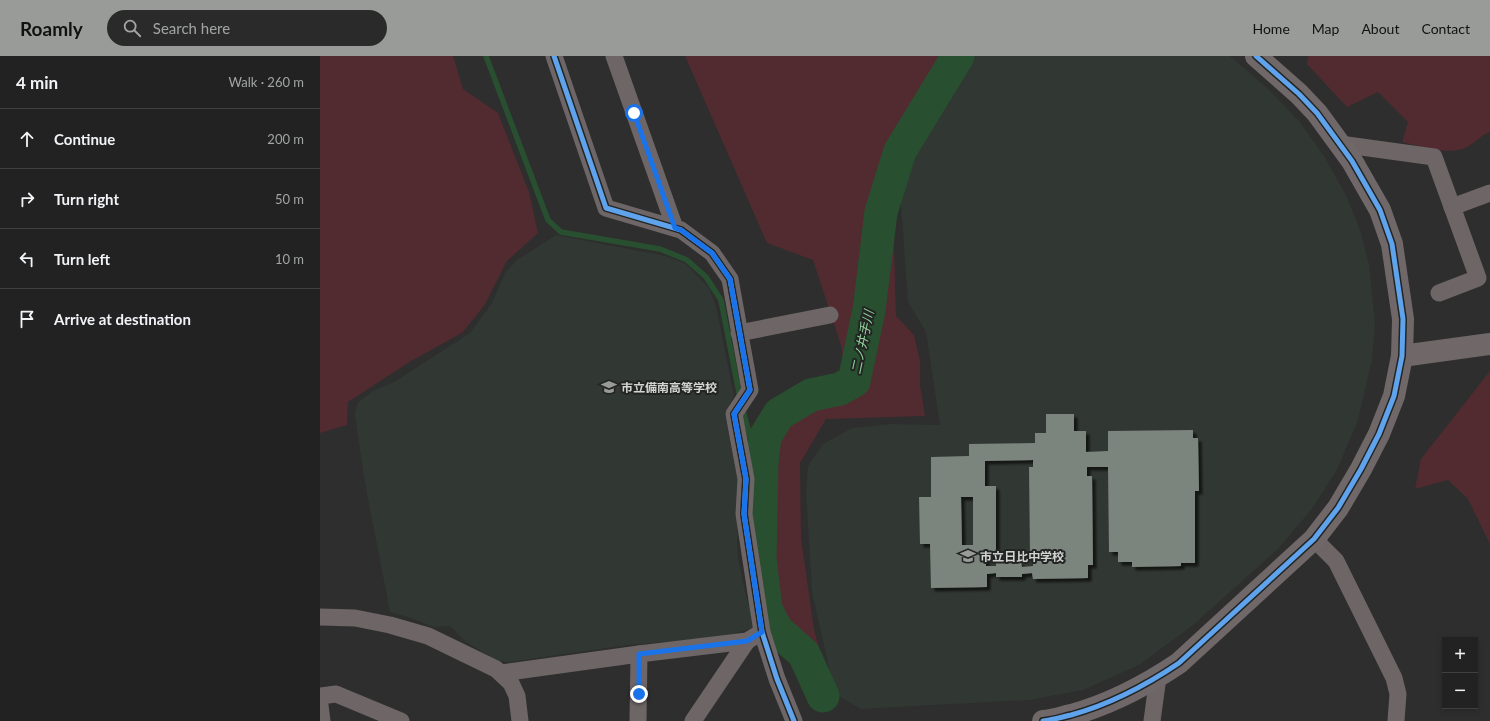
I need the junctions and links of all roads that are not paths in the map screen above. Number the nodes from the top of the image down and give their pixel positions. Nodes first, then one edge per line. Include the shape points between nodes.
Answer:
1 (554, 56) edge
2 (614, 56) edge
3 (1256, 56) edge
4 (1340, 144) junction
5 (1490, 193) edge
6 (1452, 207) junction
7 (675, 228) junction
8 (1484, 276) edge
9 (1440, 293) dead end
10 (830, 315) dead end
11 (739, 333) junction
12 (1490, 344) edge
13 (1402, 356) junction
14 (1314, 539) junction
15 (320, 617) edge
16 (762, 632) junction
17 (747, 641) junction
18 (639, 654) junction
19 (502, 673) junction
20 (1158, 677) junction
21 (320, 696) edge
22 (320, 704) edge
23 (322, 721) edge
24 (401, 721) edge
25 (520, 721) edge
26 (638, 721) edge
27 (693, 721) edge
28 (794, 721) edge
29 (1043, 721) edge
30 (1152, 721) edge
31 (1396, 721) edge

1 - 7 street via 606,208
2 - 7 street
3 - 4 street via 1313,108
4 - 6 street via 1434,157
4 - 13 street via 1380,210 1392,244 1403,319
5 - 6 street
6 - 8 street
7 - 11 street via 712,253 730,279
8 - 9 street
10 - 11 street
11 - 16 street via 750,390 734,414 746,479 744,514
12 - 13 street
13 - 14 street via 1394,396 1379,434 1338,508
14 - 20 street via 1179,663
14 - 31 street via 1336,561 1394,678 1398,694
15 - 19 street via 355,618 428,636
16 - 17 street
16 - 28 street
17 - 18 street
17 - 27 street
18 - 19 street
18 - 26 street
19 - 25 street via 511,683 517,696
20 - 29 street via 1107,704
20 - 30 street
21 - 24 street via 336,694
22 - 23 street

